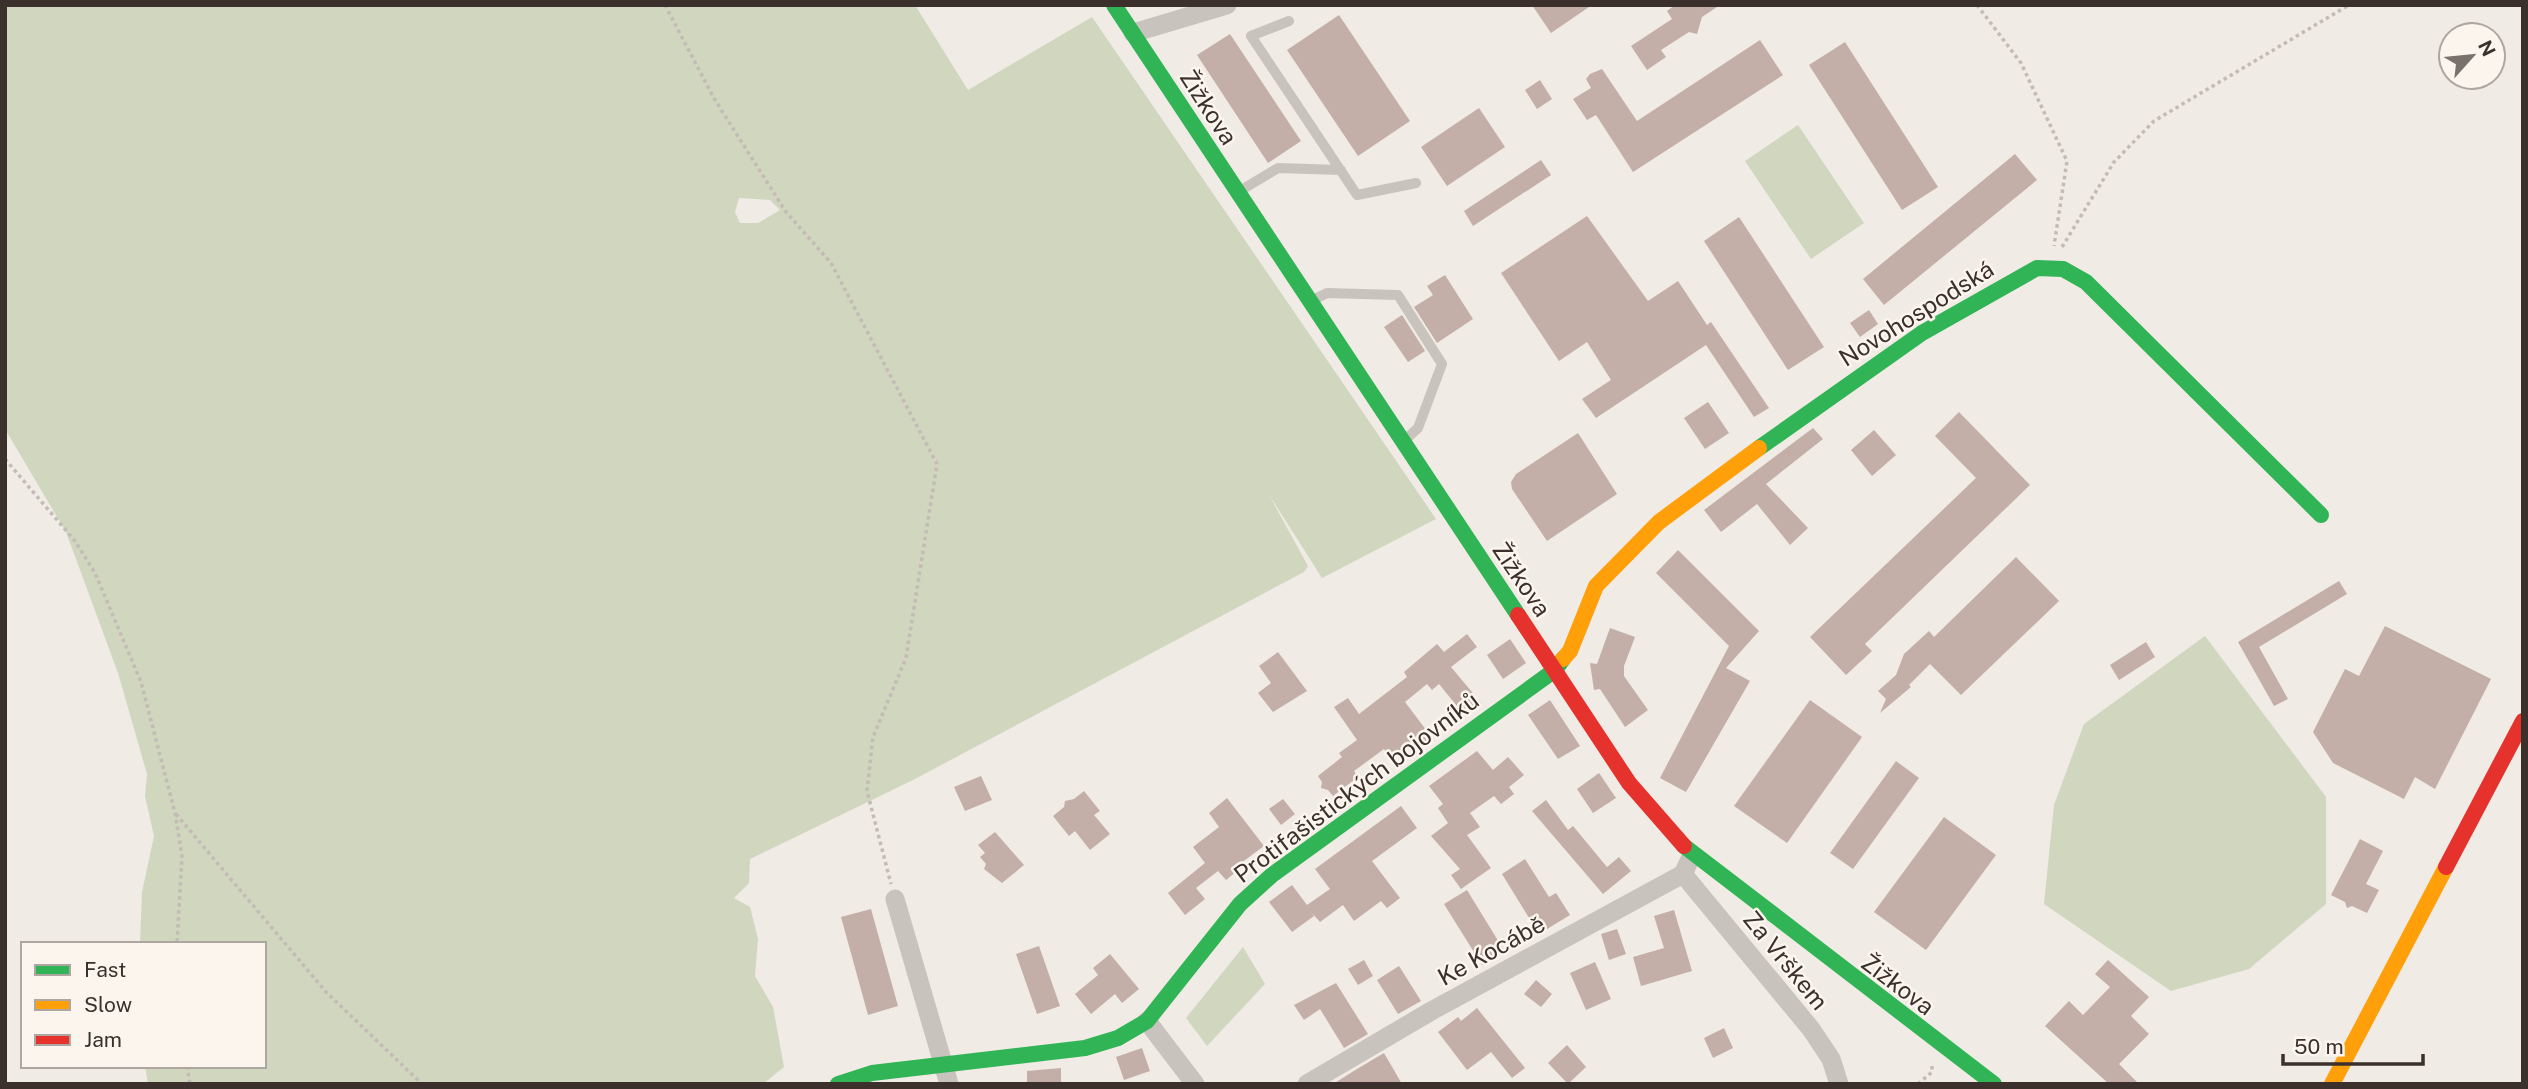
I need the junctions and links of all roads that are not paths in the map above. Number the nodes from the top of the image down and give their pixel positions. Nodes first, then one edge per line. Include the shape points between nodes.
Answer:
1 (1114, 5) edge
2 (1227, 5) edge
3 (1289, 21) dead end
4 (1133, 33) junction
5 (1341, 170) junction
6 (1416, 183) dead end
7 (1237, 192) junction
8 (1309, 302) junction
9 (1403, 442) junction
10 (2321, 515) dead end
11 (1555, 670) junction
12 (2523, 721) edge
13 (1692, 855) junction
14 (1683, 874) junction
15 (895, 899) road end
16 (1147, 1021) junction
17 (943, 1063) junction
18 (838, 1084) edge
19 (949, 1084) edge
20 (1195, 1084) edge
21 (1307, 1084) edge
22 (1839, 1084) edge
23 (1994, 1084) edge
24 (2332, 1084) edge

1 - 4 street, Žižkova
2 - 4 street
3 - 5 lane via 1251,36
4 - 7 street, Žižkova
5 - 6 lane via 1357,195
5 - 7 lane via 1278,168
7 - 8 street, Žižkova
8 - 9 street, Žižkova
8 - 9 lane via 1327,293 1398,295 1442,364 1418,428
9 - 11 street, Žižkova
10 - 11 street, Novohospodská via 2086,282 2052,264 2023,273 1867,369 1659,522 1596,586 1570,651
11 - 13 street, Žižkova via 1629,783
11 - 16 street, Protifašistických bojovníků via 1272,875 1240,904
12 - 24 street
13 - 14 street
13 - 23 street, Žižkova
14 - 21 street, Ke Kocábě
14 - 22 street, Za Vrškem via 1811,1029 1831,1059
15 - 17 street
16 - 17 street, Protifašistických bojovníků via 1118,1038 1085,1048
16 - 20 street
17 - 18 street, Protifašistických bojovníků via 872,1073
17 - 19 street

